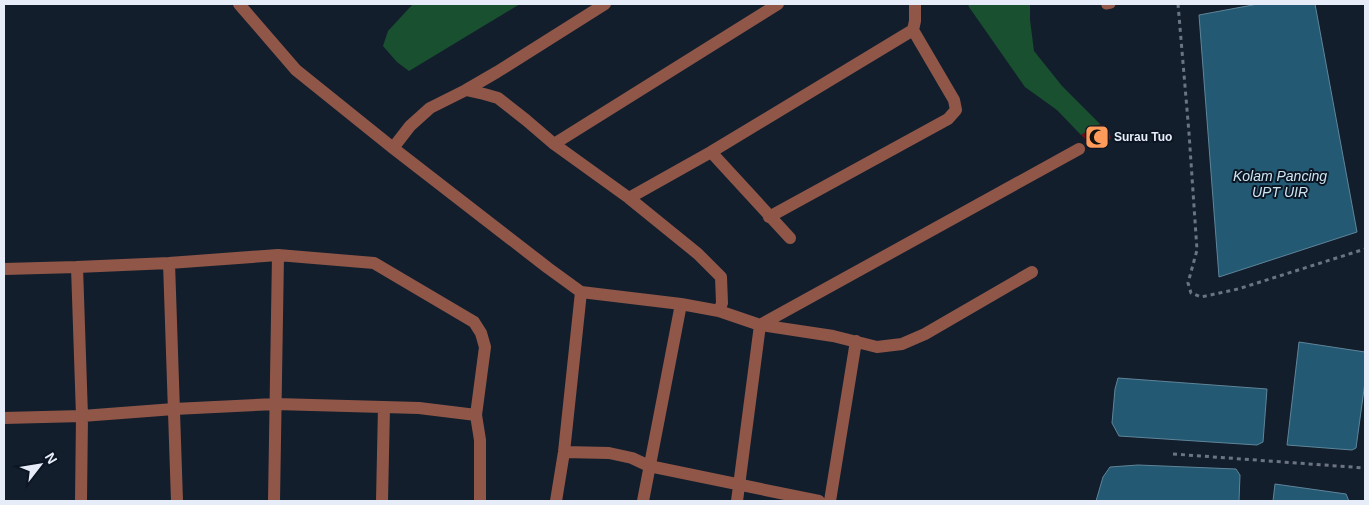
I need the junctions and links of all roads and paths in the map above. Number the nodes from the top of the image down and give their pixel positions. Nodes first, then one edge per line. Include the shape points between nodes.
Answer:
1 (239, 4) edge
2 (605, 4) edge
3 (778, 4) edge
4 (914, 4) edge
5 (1178, 4) edge
6 (912, 30) junction
7 (466, 90) junction
8 (554, 144) junction
9 (393, 148) junction
10 (1079, 149) dead end
11 (711, 152) junction
12 (630, 198) junction
13 (769, 217) junction
14 (790, 238) dead end
15 (1365, 250) edge
16 (278, 255) junction
17 (168, 263) junction
18 (77, 267) junction
19 (4, 269) edge
20 (1032, 272) dead end
21 (581, 292) junction
22 (681, 304) junction
23 (719, 311) junction
24 (760, 325) junction
25 (856, 341) junction
26 (276, 404) junction
27 (384, 407) junction
28 (174, 409) junction
29 (476, 415) junction
30 (82, 416) junction
31 (4, 418) edge
32 (564, 452) junction
33 (1174, 454) dead end
34 (649, 466) junction
35 (1365, 468) edge
36 (740, 484) junction
37 (81, 501) edge
38 (177, 501) edge
39 (274, 501) edge
40 (382, 501) edge
41 (480, 501) edge
42 (556, 501) edge
43 (643, 501) edge
44 (737, 501) edge
45 (819, 501) edge
46 (830, 501) edge

1 - 9 street via 296,70
2 - 7 street
3 - 8 street
4 - 6 street
5 - 15 path via 1197,250 1188,283 1191,292 1201,296 1238,289
6 - 11 street
6 - 13 street via 954,100 956,110 948,119
7 - 8 street via 498,98
7 - 9 street via 430,108
8 - 12 street
9 - 21 street
10 - 24 street
11 - 12 street
11 - 13 street
12 - 23 street via 721,277 722,303
13 - 14 street
16 - 17 street
16 - 26 street
16 - 29 street via 374,263 474,322 486,347
17 - 18 street
17 - 28 street
18 - 19 street
18 - 30 street
20 - 25 street via 902,344 877,347
21 - 22 street
21 - 32 street
22 - 23 street
22 - 34 street
23 - 24 street
24 - 25 street
24 - 36 street
25 - 46 street
26 - 27 street
26 - 28 street
26 - 39 street
27 - 29 street
27 - 40 street
28 - 30 street
28 - 38 street
29 - 41 street via 480,440
30 - 31 street
30 - 37 street
32 - 34 street via 609,453
32 - 42 street
33 - 35 path
34 - 36 street
34 - 43 street
36 - 44 street
36 - 45 street

